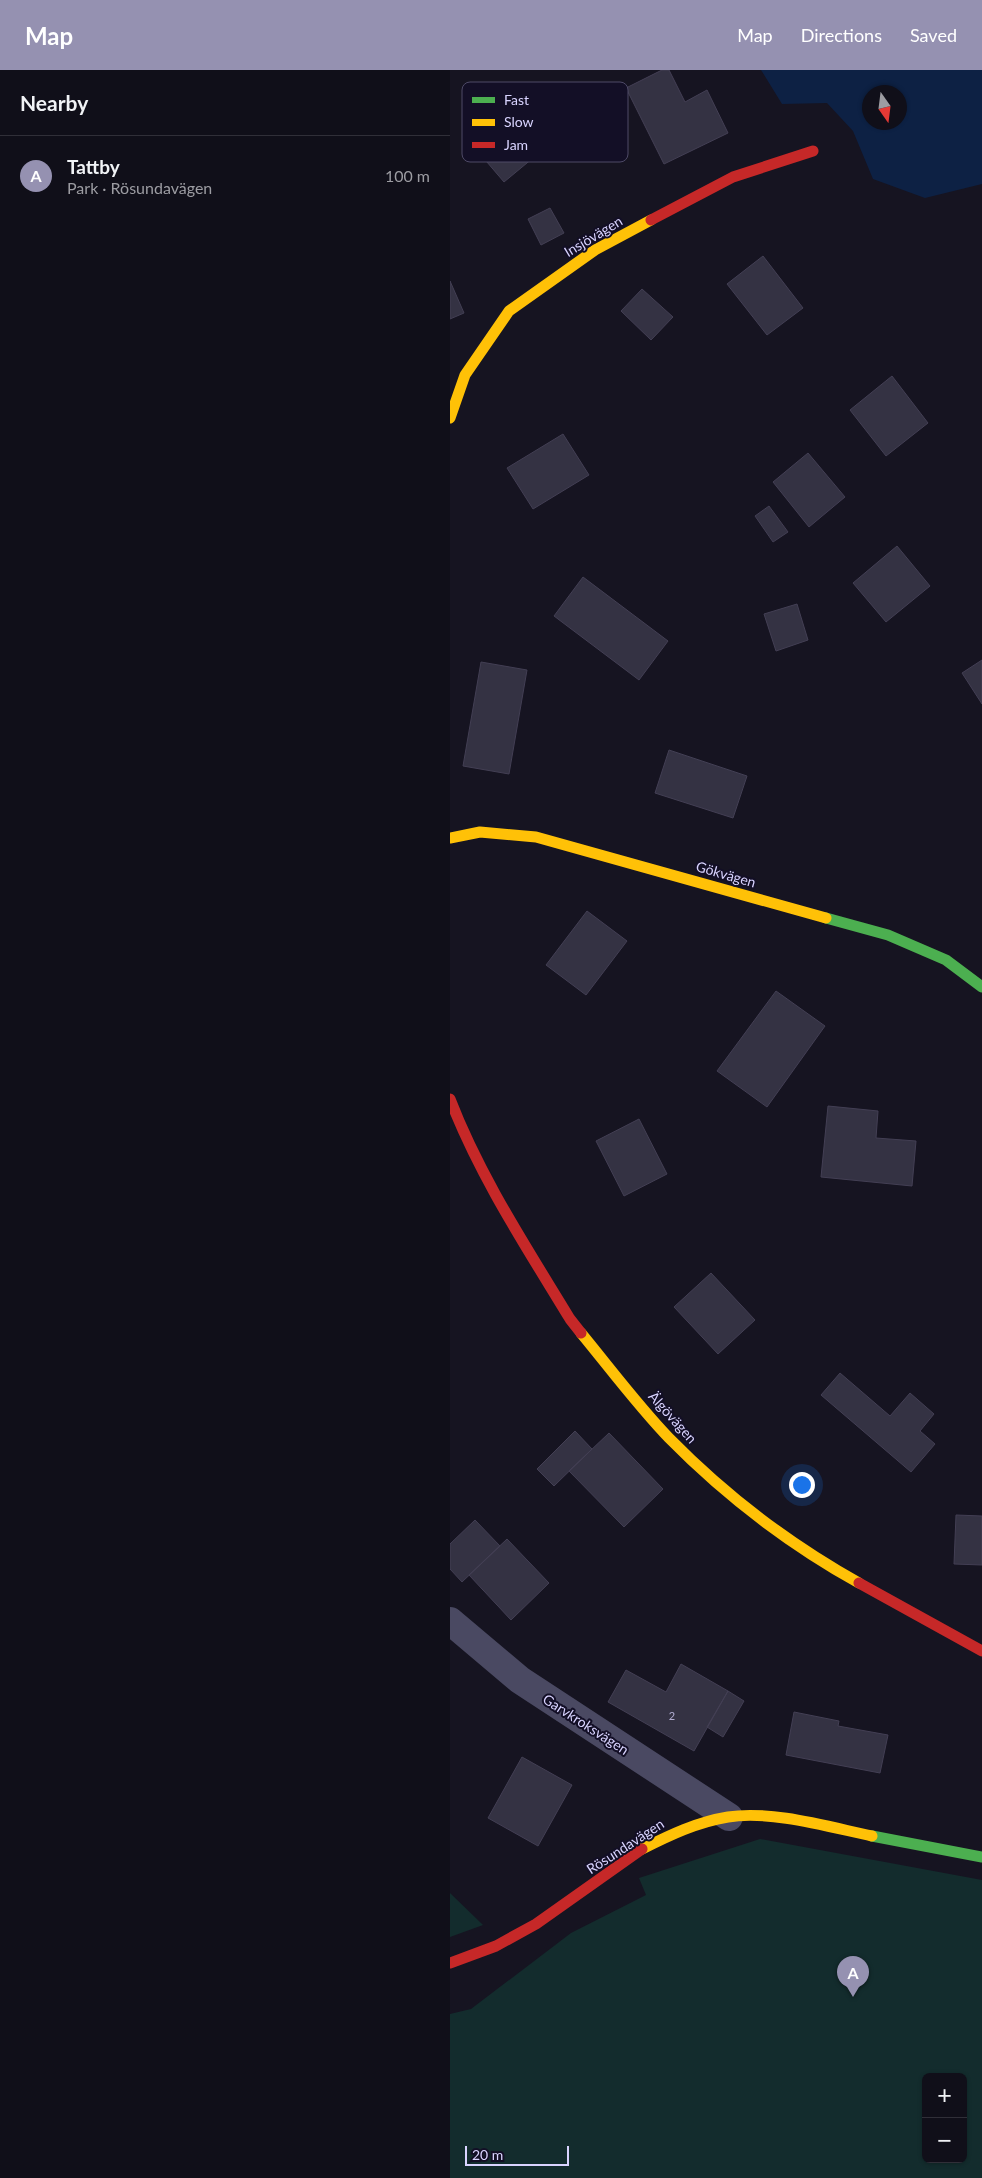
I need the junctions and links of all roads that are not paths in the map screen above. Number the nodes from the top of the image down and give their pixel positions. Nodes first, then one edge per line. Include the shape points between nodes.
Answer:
1 (813, 152) dead end
2 (450, 418) edge
3 (450, 838) edge
4 (982, 987) edge
5 (450, 1099) edge
6 (450, 1621) edge
7 (982, 1651) edge
8 (729, 1817) junction
9 (982, 1857) edge
10 (450, 1963) edge

1 - 2 street, Insjövägen via 725,181 595,250 509,311 465,375
3 - 4 street, Gökvägen via 480,832 536,836 878,932 946,960
5 - 7 street, Älgövägen via 494,1195 570,1319 668,1436 720,1486 822,1562
6 - 8 street, Garvkroksvägen via 520,1680
8 - 9 street, Rösundavägen via 775,1817
8 - 10 street, Rösundavägen via 677,1831 641,1850 536,1924 496,1946

